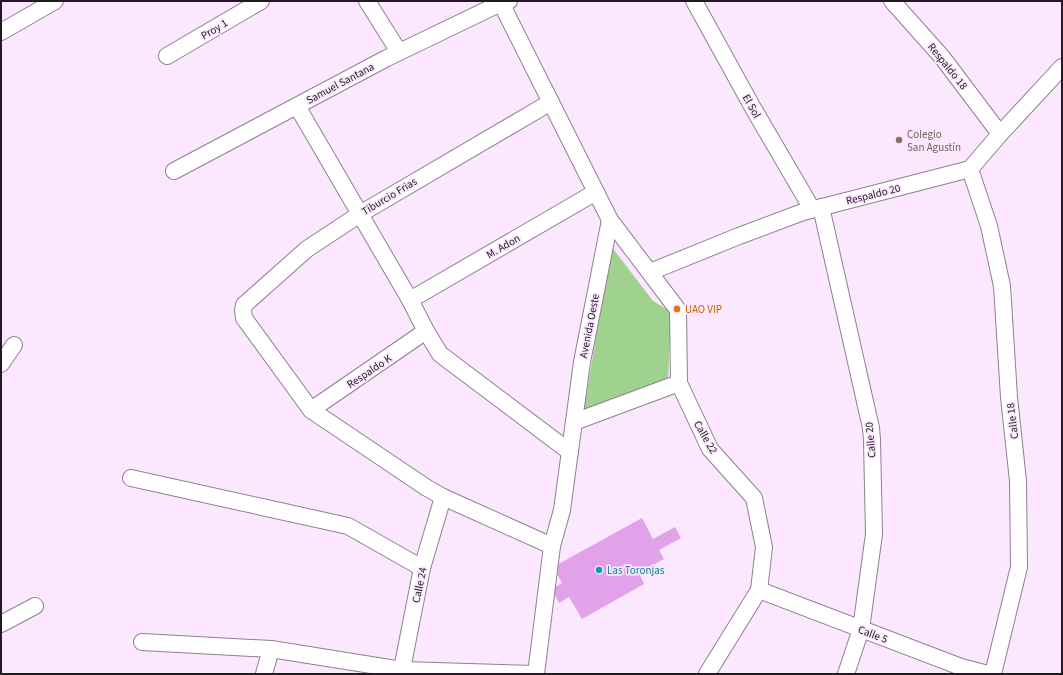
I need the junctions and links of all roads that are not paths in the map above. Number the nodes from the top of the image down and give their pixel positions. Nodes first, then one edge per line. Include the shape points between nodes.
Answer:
1 (55, 1) edge
2 (261, 1) edge
3 (366, 1) edge
4 (694, 1) edge
5 (892, 1) edge
6 (503, 2) edge
7 (1, 32) edge
8 (399, 52) junction
9 (167, 56) dead end
10 (1062, 67) edge
11 (551, 102) junction
12 (296, 106) junction
13 (1000, 134) junction
14 (970, 169) junction
15 (174, 171) dead end
16 (596, 192) junction
17 (816, 208) junction
18 (360, 214) junction
19 (610, 220) junction
20 (650, 272) junction
21 (410, 300) junction
22 (426, 331) junction
23 (14, 345) dead end
24 (1, 364) edge
25 (679, 383) junction
26 (311, 410) junction
27 (574, 422) junction
28 (570, 452) junction
29 (131, 478) dead end
30 (443, 497) junction
31 (552, 546) junction
32 (422, 568) junction
33 (759, 590) junction
34 (35, 606) dead end
35 (1, 624) edge
36 (861, 629) junction
37 (142, 642) dead end
38 (271, 649) junction
39 (401, 672) edge
40 (264, 674) edge
41 (536, 674) edge
42 (707, 674) edge
43 (846, 674) edge
44 (988, 674) edge
45 (993, 674) edge

1 - 7 street
2 - 9 street, Proy 1
3 - 8 street
4 - 17 street, El Sol via 753,108
5 - 13 street, Respaldo 18 via 942,57
6 - 8 street, Samuel Santana
6 - 11 street
8 - 12 street, Samuel Santana
10 - 13 street
11 - 16 street
11 - 18 street, Tiburcio Frias
12 - 15 street, Samuel Santana
12 - 18 street
13 - 14 street
14 - 17 street, Respaldo 20
14 - 45 street, Calle 18 via 989,226 1002,286 1009,397 1018,481 1019,567
16 - 19 street
16 - 21 street, M. Adon
17 - 20 street, Respaldo 20
17 - 36 street, Calle 20 via 871,428 874,534
18 - 21 street
18 - 26 street, Tiburcio Frias via 307,249 244,305 244,318
19 - 20 street, Calle 22
19 - 27 street, Avenida Oeste via 582,362
20 - 25 street, Calle 22 via 678,310
21 - 22 street
22 - 26 street, Respaldo K
22 - 28 street via 440,354
23 - 24 street
25 - 27 street
25 - 33 street, Calle 22 via 710,449 754,498 764,547
26 - 30 street
27 - 28 street, Avenida Oeste
28 - 31 street, Avenida Oeste via 562,510
29 - 32 street via 348,526
30 - 31 street
30 - 32 street, Calle 24
31 - 41 street, Avenida Oeste
32 - 39 street, Calle 24
33 - 36 street, Calle 5
33 - 42 street, Calle 22
34 - 35 street
36 - 43 street, Calle 20
36 - 44 street, Calle 5 via 961,667
37 - 38 street
38 - 39 street
38 - 40 street
39 - 41 street

